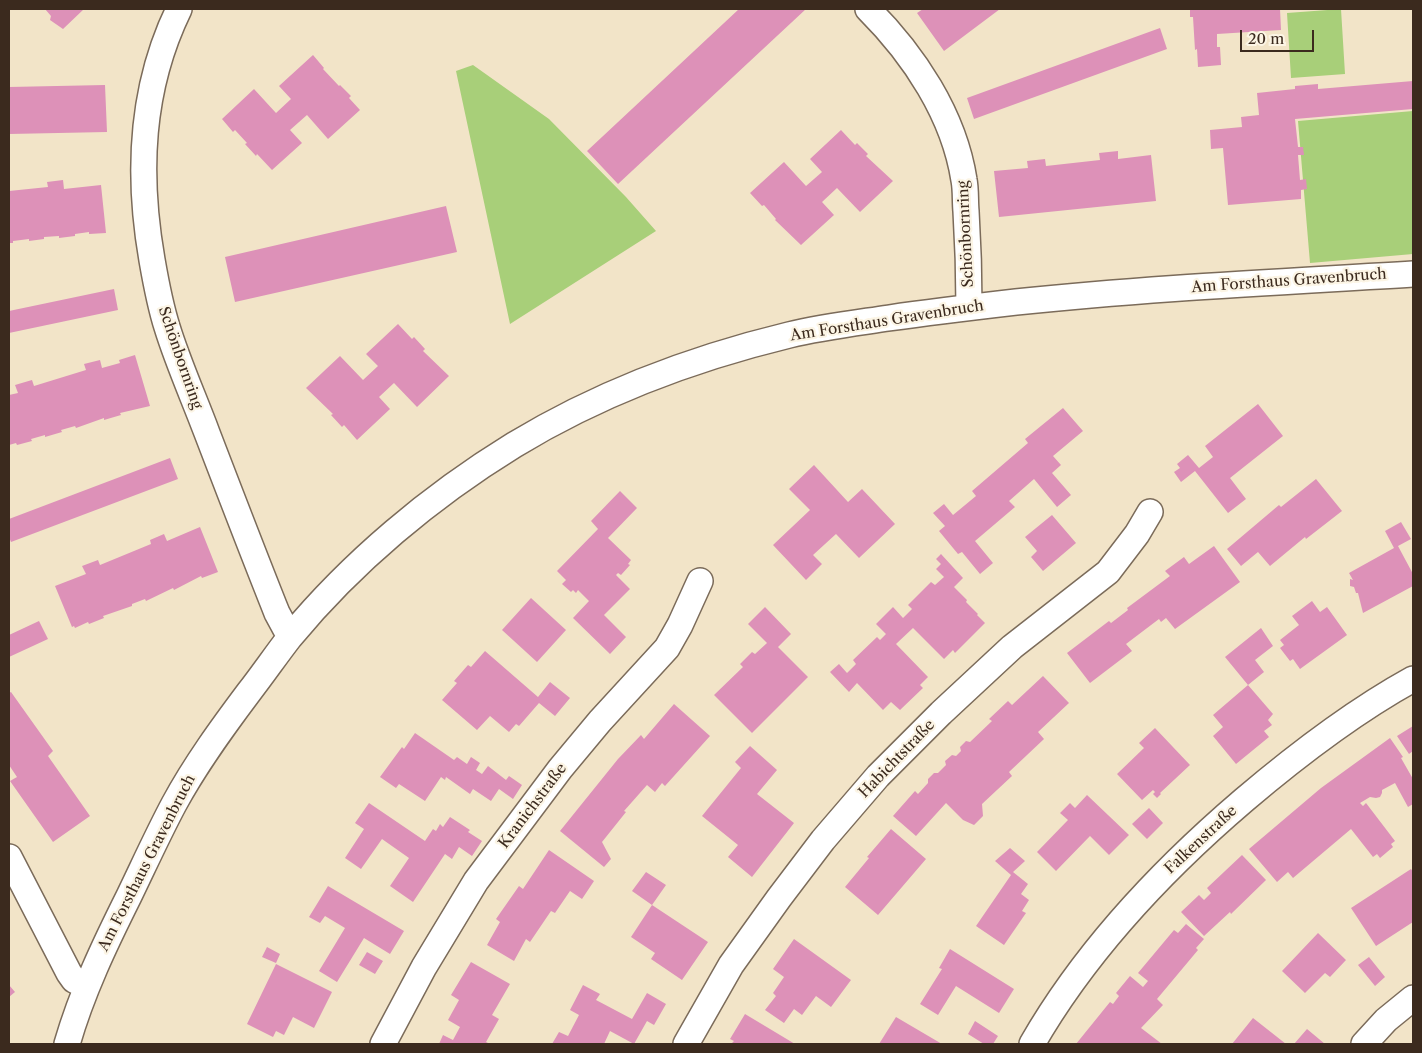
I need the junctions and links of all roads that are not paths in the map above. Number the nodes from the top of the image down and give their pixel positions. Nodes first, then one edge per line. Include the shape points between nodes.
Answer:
1 (179, 9) edge
2 (868, 9) edge
3 (1413, 274) edge
4 (970, 307) junction
5 (1150, 512) dead end
6 (700, 581) dead end
7 (290, 637) junction
8 (1413, 679) edge
9 (9, 857) edge
10 (86, 986) junction
11 (1413, 998) edge
12 (67, 1044) edge
13 (383, 1044) edge
14 (686, 1044) edge
15 (1032, 1044) edge
16 (1364, 1044) edge

1 - 7 street, Schönbornring via 153,80 147,110 142,184 145,223 163,314 171,338 277,613
2 - 4 street, Schönbornring via 892,33 920,72 954,140 964,181
3 - 4 street, Am Forsthaus Gravenbruch via 1124,292
4 - 7 street, Am Forsthaus Gravenbruch via 791,334 701,360 627,388 572,414 515,444 458,482 398,529 333,590
5 - 14 street, Habichtstraße via 1108,572 1012,647 878,776 779,898 732,965
6 - 13 street, Kranichstraße via 667,648 560,769 476,881 424,967
7 - 10 street, Am Forsthaus Gravenbruch via 201,759 174,804
8 - 15 street, Falkenstraße via 1310,746 1182,856 1093,955
9 - 10 street via 69,973 74,980
10 - 12 street, Am Forsthaus Gravenbruch
11 - 16 street

